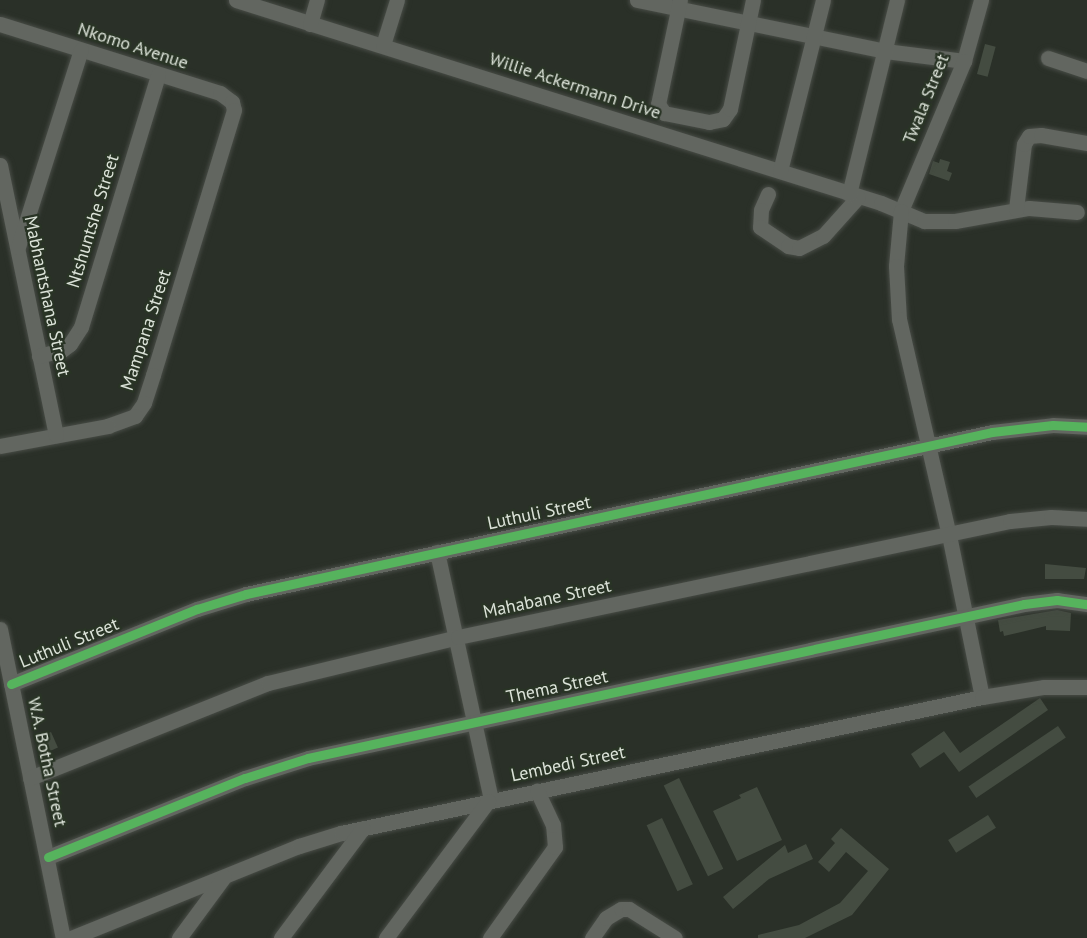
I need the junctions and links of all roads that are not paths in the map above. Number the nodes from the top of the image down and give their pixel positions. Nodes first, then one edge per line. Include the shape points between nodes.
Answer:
1 (236, 0) edge
2 (317, 0) edge
3 (397, 0) edge
4 (637, 0) edge
5 (753, 0) edge
6 (823, 0) edge
7 (897, 0) edge
8 (981, 0) edge
9 (679, 5) edge
10 (310, 24) junction
11 (748, 24) junction
12 (2, 29) edge
13 (815, 35) junction
14 (383, 45) junction
15 (81, 50) junction
16 (885, 51) junction
17 (1048, 58) dead end
18 (964, 61) junction
19 (1087, 71) edge
20 (158, 75) junction
21 (231, 122) joint
22 (1087, 143) edge
23 (0, 165) edge
24 (780, 171) junction
25 (768, 194) dead end
26 (853, 195) junction
27 (1016, 209) junction
28 (901, 211) junction
29 (1077, 212) dead end
30 (17, 250) junction
31 (39, 356) junction
32 (1087, 427) edge
33 (56, 435) junction
34 (928, 445) junction
35 (0, 446) edge
36 (1087, 519) edge
37 (949, 535) junction
38 (437, 552) junction
39 (1087, 604) edge
40 (966, 616) junction
41 (0, 629) edge
42 (458, 637) junction
43 (11, 684) junction
44 (1087, 687) edge
45 (982, 697) junction
46 (474, 722) junction
47 (30, 778) junction
48 (537, 790) junction
49 (490, 801) junction
50 (363, 828) junction
51 (48, 857) junction
52 (224, 877) junction
53 (63, 938) edge
54 (71, 938) edge
55 (179, 938) edge
56 (282, 938) edge
57 (386, 938) edge
58 (489, 938) edge
59 (592, 938) edge
60 (675, 938) edge

1 - 10 street, Willie Ackermann Drive
2 - 10 street
3 - 14 street
4 - 9 street
5 - 11 street
6 - 13 street
7 - 16 street
8 - 18 street, Twala Street
9 - 11 street
9 - 11 street via 659,91 659,109 687,118 714,122 726,116
10 - 14 street, Willie Ackermann Drive
11 - 13 street
12 - 15 street, Nkomo Avenue
13 - 16 street
13 - 24 street
14 - 24 street, Willie Ackermann Drive
15 - 20 street, Nkomo Avenue
15 - 30 street
16 - 18 street
16 - 26 street
17 - 19 street
18 - 28 street, Twala Street
20 - 21 street, Nkomo Avenue via 227,97 234,110
20 - 31 street, Ntshuntshe Street via 81,327 62,350
21 - 33 street, Mampana Street via 144,403 135,416 123,422
22 - 27 street via 1034,134 1026,138
23 - 30 street, Mabhantshana Street
24 - 26 street, Willie Ackermann Drive
25 - 26 street via 761,210 760,227 788,246 799,248 824,236
26 - 28 street, Willie Ackermann Drive
27 - 28 street, Willie Ackermann Drive via 938,222 924,221
27 - 29 street, Willie Ackermann Drive
28 - 34 street via 896,249 899,319
30 - 31 street, Mabhantshana Street
31 - 33 street, Mabhantshana Street
32 - 34 street, Luthuli Street via 1023,426
33 - 35 street, Mampana Street
34 - 37 street
34 - 38 street, Luthuli Street
36 - 37 street, Mahabane Street via 1029,518
37 - 40 street
37 - 42 street, Mahabane Street
38 - 42 street
38 - 43 street, Luthuli Street via 223,599
39 - 40 street, Thema Street via 1042,601
40 - 45 street
40 - 46 street, Thema Street
41 - 43 street, W.A. Botha Street
42 - 46 street
42 - 47 street, Mahabane Street via 258,686
43 - 47 street, W.A. Botha Street
44 - 45 street, Lembedi Street via 1044,687
45 - 48 street, Lembedi Street
46 - 49 street
46 - 51 street, Thema Street via 271,768
47 - 51 street, W.A. Botha Street
48 - 49 street, Lembedi Street
48 - 58 street via 553,825 555,847
49 - 50 street, Lembedi Street
49 - 57 street
50 - 52 street, Lembedi Street via 299,846
50 - 56 street
51 - 53 street, W.A. Botha Street
52 - 54 street, Lembedi Street
52 - 55 street
59 - 60 street via 606,918 621,909 629,909

